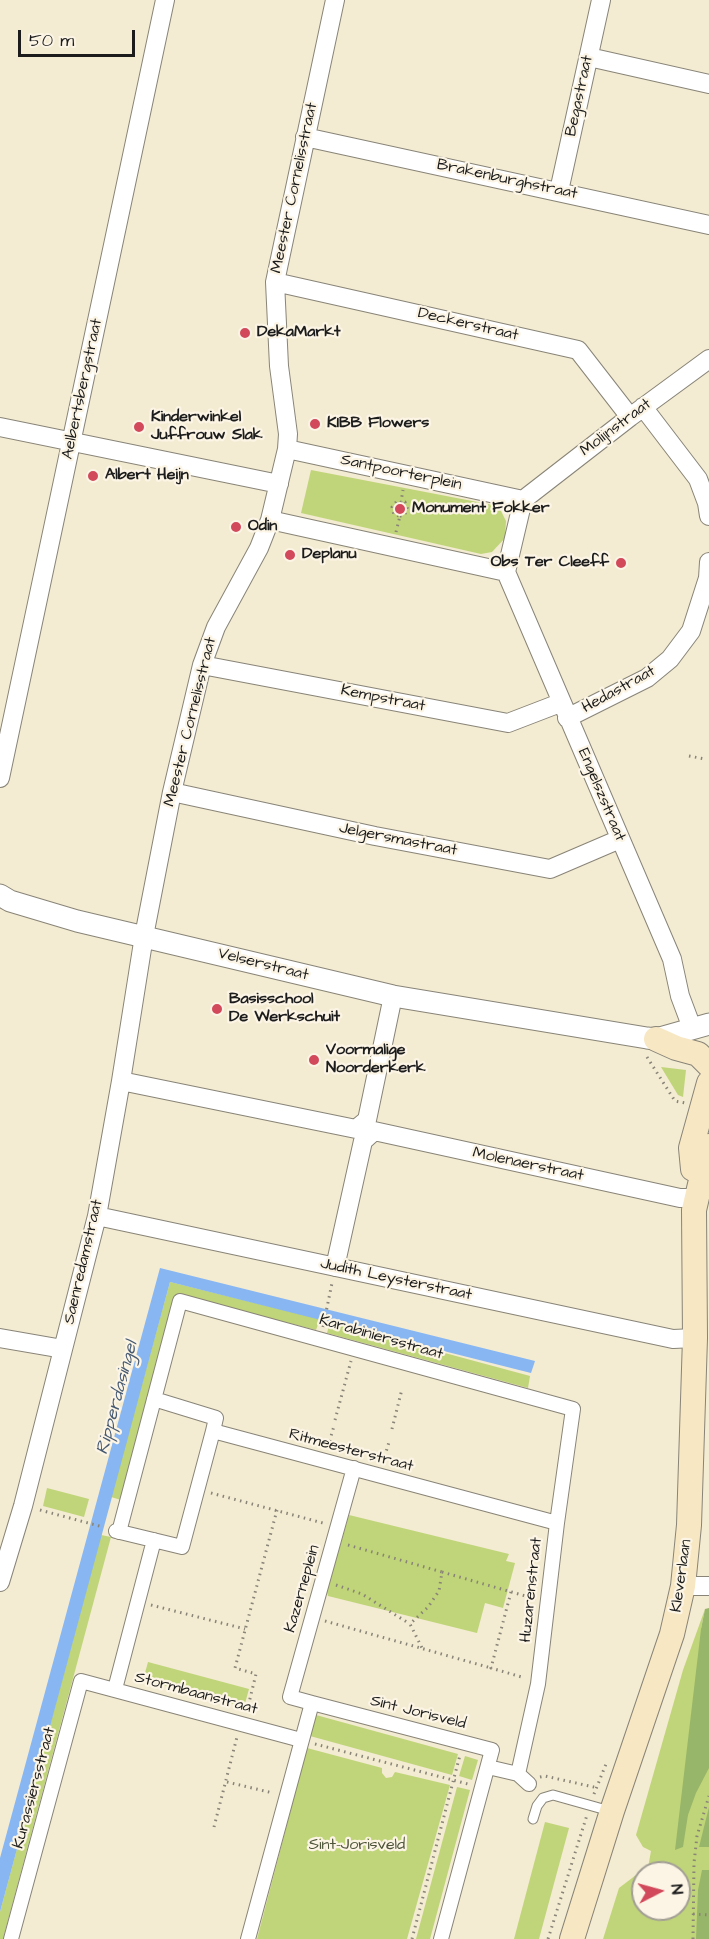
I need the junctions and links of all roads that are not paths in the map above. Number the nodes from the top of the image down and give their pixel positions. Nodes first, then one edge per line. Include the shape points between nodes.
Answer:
1 (165, 0) edge
2 (335, 0) edge
3 (601, 0) edge
4 (589, 57) junction
5 (709, 84) edge
6 (305, 137) junction
7 (559, 191) junction
8 (709, 225) edge
9 (275, 282) junction
10 (709, 358) edge
11 (636, 412) junction
12 (0, 427) edge
13 (72, 442) junction
14 (287, 450) junction
15 (279, 484) junction
16 (523, 500) junction
17 (709, 516) edge
18 (270, 520) junction
19 (709, 562) edge
20 (506, 572) junction
21 (709, 578) edge
22 (202, 665) junction
23 (564, 710) junction
24 (0, 778) edge
25 (172, 792) junction
26 (620, 838) junction
27 (0, 895) edge
28 (144, 936) junction
29 (393, 996) junction
30 (709, 1013) edge
31 (699, 1022) edge
32 (646, 1038) junction
33 (709, 1065) edge
34 (121, 1081) junction
35 (709, 1083) edge
36 (365, 1131) junction
37 (709, 1146) edge
38 (696, 1198) junction
39 (97, 1216) junction
40 (335, 1267) junction
41 (0, 1338) edge
42 (699, 1338) junction
43 (63, 1349) junction
44 (154, 1399) junction
45 (573, 1409) joint
46 (213, 1431) junction
47 (354, 1468) junction
48 (557, 1523) junction
49 (154, 1540) junction
50 (0, 1582) edge
51 (683, 1586) junction
52 (709, 1586) edge
53 (81, 1681) joint
54 (115, 1689) junction
55 (312, 1703) junction
56 (301, 1740) junction
57 (488, 1767) junction
58 (518, 1774) junction
59 (529, 1784) joint
60 (543, 1798) junction
61 (607, 1803) junction
62 (533, 1819) dead end
63 (11, 1939) edge
64 (248, 1939) edge
65 (441, 1939) edge
66 (572, 1939) edge

1 - 13 street, Aelbertsbergstraat
2 - 6 street, Meester Cornelisstraat
3 - 4 street, Begastraat
4 - 5 street
4 - 7 street, Begastraat
6 - 7 street, Brakenburghstraat
6 - 9 street, Meester Cornelisstraat
7 - 8 street, Brakenburghstraat
9 - 11 street, Deckerstraat via 578,350
9 - 14 street, Meester Cornelisstraat
10 - 11 street, Molijnstraat
11 - 16 street, Molijnstraat
11 - 17 street via 698,478
12 - 13 street
13 - 15 street
13 - 24 street, Aelbertsbergstraat
14 - 15 street
14 - 16 street, Santpoorterplein
15 - 18 street
16 - 20 street
18 - 20 street
18 - 22 street, Meester Cornelisstraat via 216,627
19 - 21 street, Hedastraat
20 - 23 street, Engelszstraat
21 - 23 street, Hedastraat via 691,631 670,659 646,678
22 - 23 street, Kempstraat via 508,723
22 - 25 street, Meester Cornelisstraat
23 - 26 street, Engelszstraat
25 - 26 street, Jelgersmastraat via 550,869
25 - 28 street, Meester Cornelisstraat
26 - 31 street, Engelszstraat via 672,959 680,996
27 - 28 street, Velserstraat via 77,921
28 - 29 street, Velserstraat
28 - 34 street, Saenredamstraat
29 - 32 street, Velserstraat
29 - 36 street
30 - 31 street, Velserstraat
31 - 32 street, Velserstraat
32 - 33 main road via 698,1054
34 - 36 street, Molenaerstraat
34 - 39 street, Saenredamstraat
35 - 38 main road, Kleverlaan via 692,1148
36 - 38 street, Molenaerstraat via 680,1198
36 - 40 street
37 - 38 main road, Kleverlaan
38 - 42 main road, Kleverlaan
39 - 40 street, Judith Leysterstraat
39 - 43 street, Saenredamstraat
40 - 42 street, Judith Leysterstraat via 673,1339
41 - 43 street
42 - 51 main road, Kleverlaan
43 - 50 street, Saenredamstraat
44 - 45 street, Karabiniersstraat via 180,1301
44 - 46 street via 216,1418
44 - 49 street via 117,1531
45 - 48 street, Huzarenstraat
46 - 47 street, Ritmeesterstraat
46 - 49 street via 182,1547
47 - 48 street, Ritmeesterstraat
47 - 55 street, Kazerneplein via 290,1697
48 - 58 street, Huzarenstraat via 539,1681
49 - 54 street
51 - 52 street
51 - 61 main road, Kleverlaan via 672,1634
53 - 54 street, Stormbaanstraat
53 - 63 street, Kurassiersstraat
54 - 56 street, Stormbaanstraat
55 - 56 street
55 - 57 street, Sint Jorisveld via 492,1750
56 - 64 street
57 - 58 street
57 - 65 street
58 - 59 street
59 - 60 lane
60 - 61 lane via 553,1795
60 - 62 lane
61 - 66 main road, Kleverlaan

